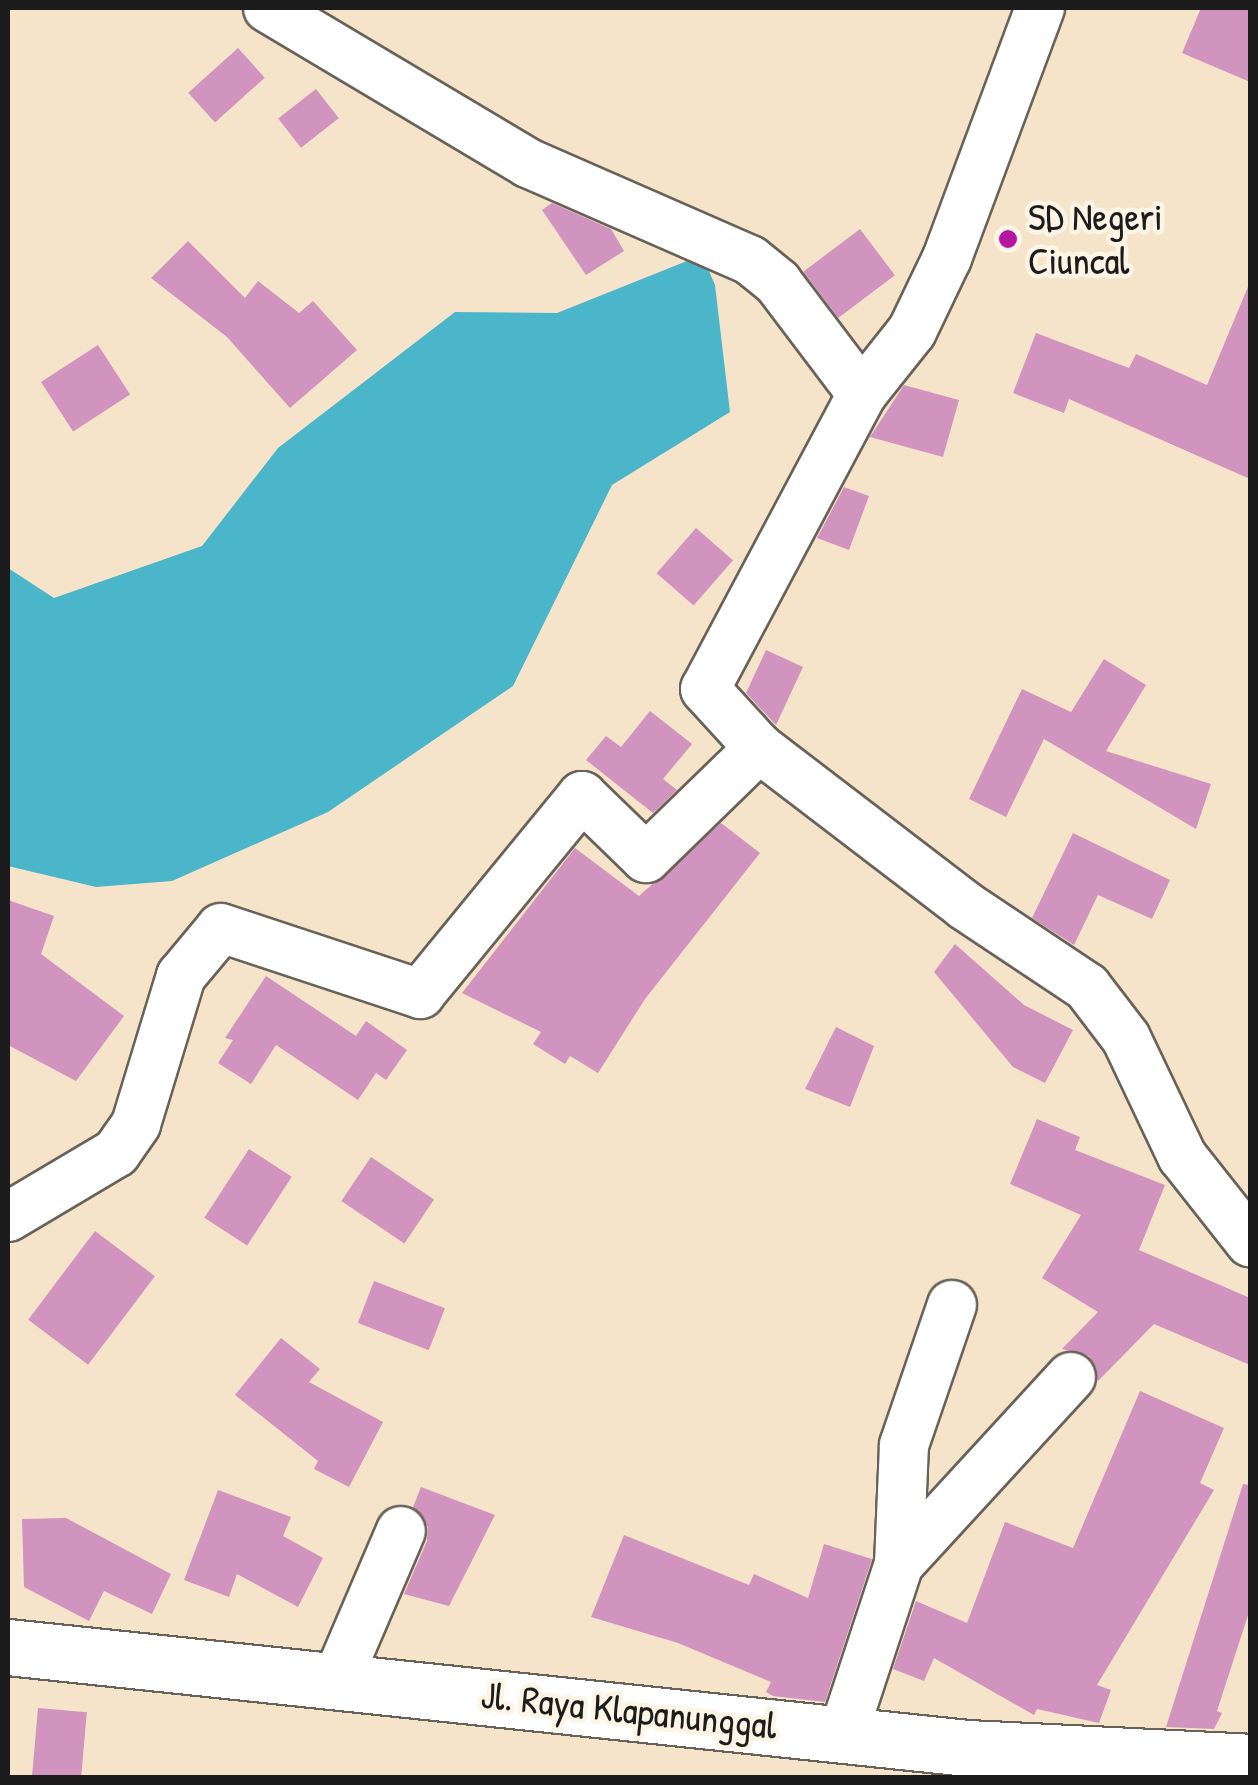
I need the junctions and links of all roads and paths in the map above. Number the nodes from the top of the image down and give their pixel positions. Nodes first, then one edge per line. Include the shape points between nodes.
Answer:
1 (268, 8) edge
2 (1040, 8) edge
3 (862, 394) junction
4 (760, 748) junction
5 (8, 1217) edge
6 (1250, 1242) edge
7 (952, 1305) dead end
8 (1071, 1377) dead end
9 (401, 1531) dead end
10 (898, 1564) junction
11 (8, 1647) edge
12 (338, 1680) junction
13 (842, 1734) junction
14 (1250, 1762) edge

1 - 3 street via 528,163 750,260 778,282
2 - 3 street via 947,258 912,331
3 - 4 street via 750,610 707,677 712,701
4 - 5 street via 646,858 582,796 420,994 221,928 181,976 136,1124 116,1153
4 - 6 street via 964,906 1087,987 1126,1038 1182,1156
7 - 10 street via 904,1445
8 - 10 street
9 - 12 street
10 - 13 street
11 - 12 street, Jl. Raya Klapanunggal
12 - 13 street, Jl. Raya Klapanunggal
13 - 14 street, Jl. Raya Klapanunggal via 968,1748

